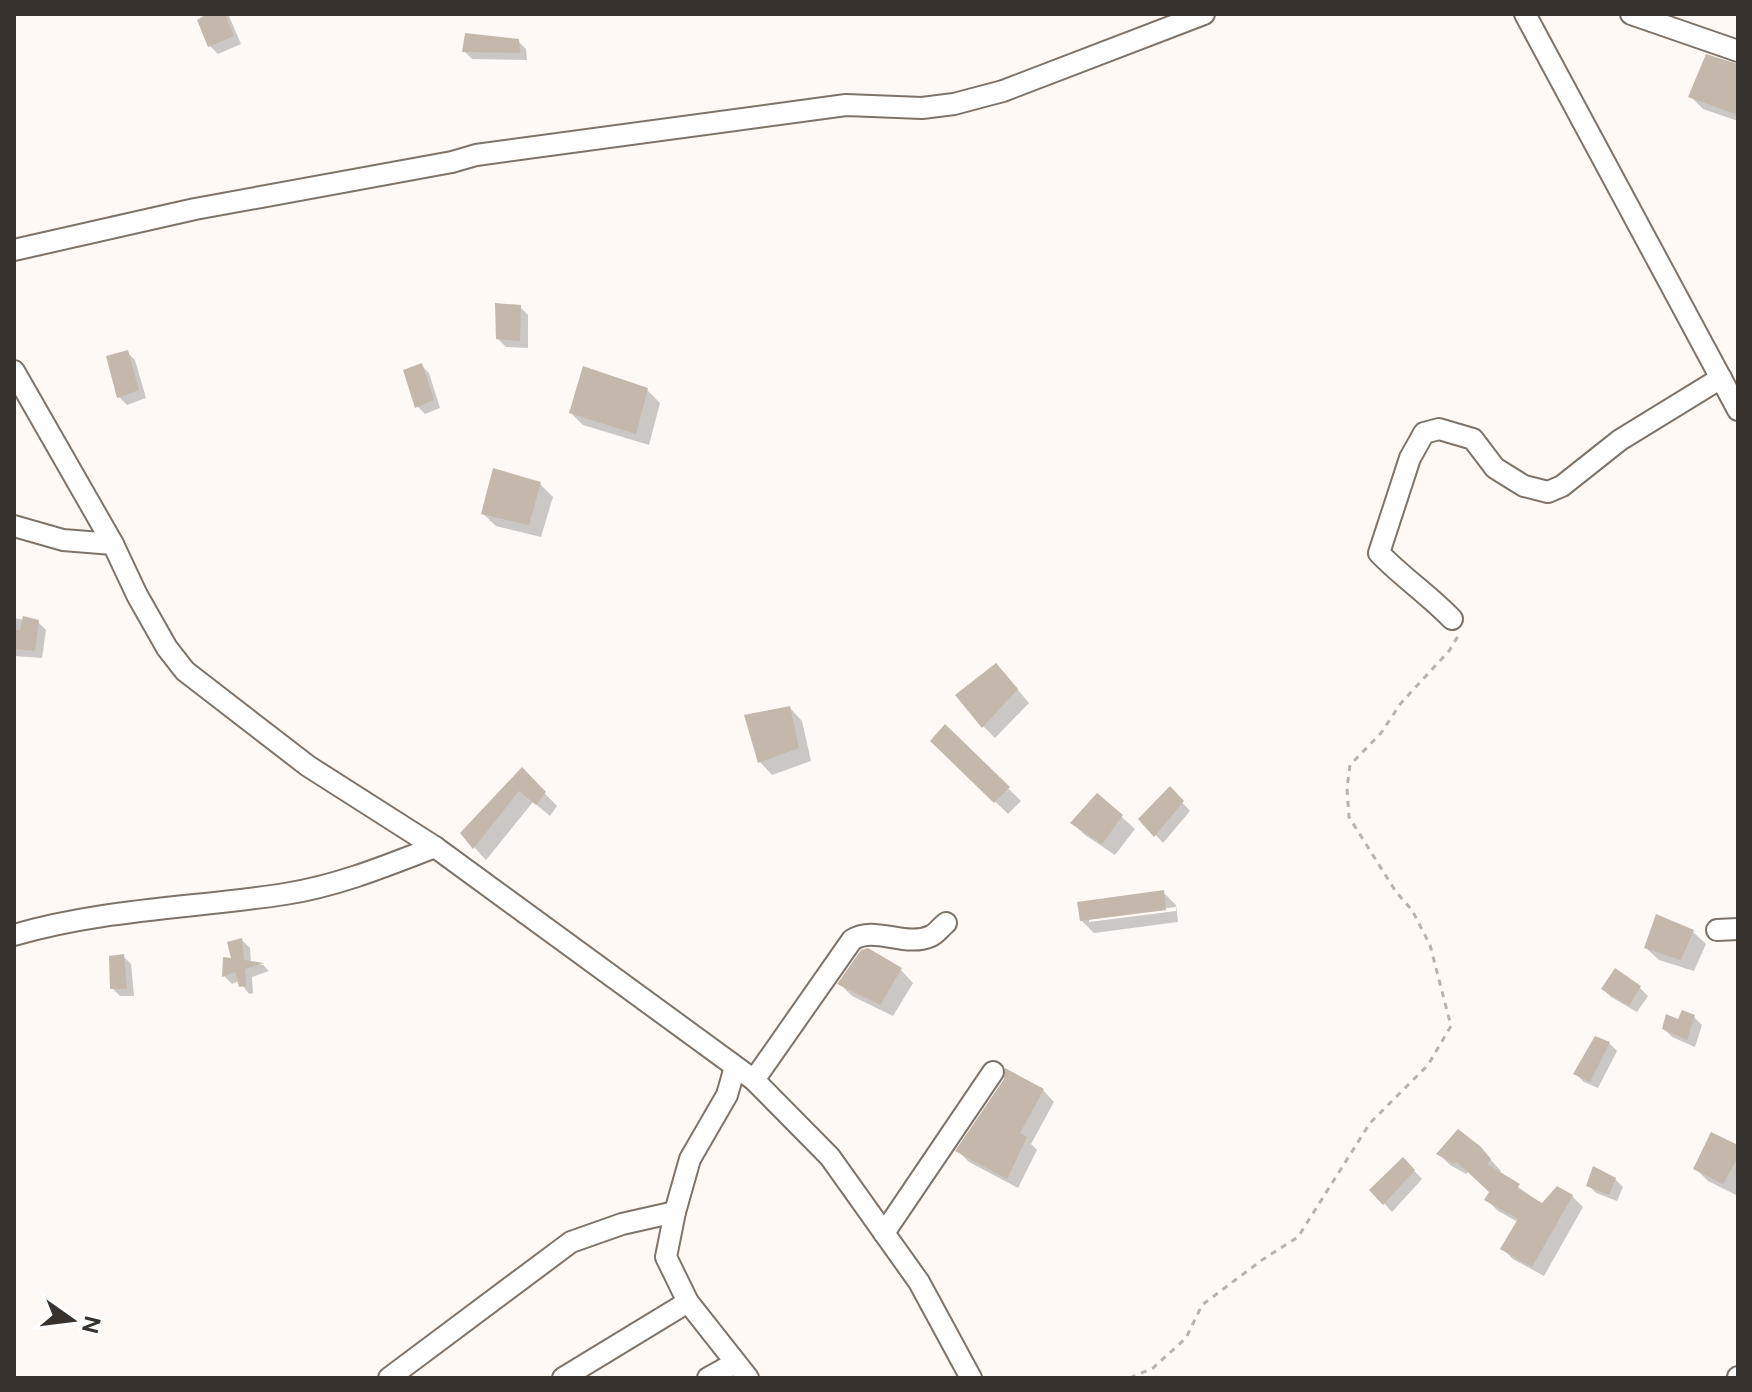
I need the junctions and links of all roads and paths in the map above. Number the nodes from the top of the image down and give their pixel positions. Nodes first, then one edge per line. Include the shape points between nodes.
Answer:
1 (1204, 14) edge
2 (1525, 14) edge
3 (1631, 14) edge
4 (1738, 51) edge
5 (14, 250) edge
6 (14, 371) edge
7 (1721, 378) junction
8 (1738, 408) edge
9 (14, 526) edge
10 (113, 544) junction
11 (1452, 619) joint
12 (435, 847) junction
13 (946, 923) dead end
14 (1738, 929) edge
15 (1717, 930) dead end
16 (14, 935) edge
17 (735, 1067) junction
18 (993, 1072) dead end
19 (754, 1080) junction
20 (675, 1212) junction
21 (884, 1233) junction
22 (688, 1302) junction
23 (742, 1370) edge
24 (389, 1378) edge
25 (563, 1378) edge
26 (708, 1378) edge
27 (971, 1378) edge
28 (1130, 1378) edge

1 - 5 street via 1003,91 954,104 846,105 476,155
2 - 7 street
3 - 4 street
6 - 10 street
7 - 8 street
7 - 11 street via 1548,492 1524,486 1495,468 1473,439 1439,429 1424,433 1410,458 1379,553
9 - 10 street via 63,540
10 - 12 street via 167,648 185,671 308,766
11 - 28 path via 1459,633 1449,651 1350,765 1347,788 1349,817 1430,945 1451,1026 1428,1065 1370,1123 1298,1237 1202,1305 1186,1338 1153,1368
12 - 16 street via 344,881 285,894 119,912
12 - 17 street
13 - 19 street via 932,936 916,940 862,933 852,940
14 - 15 street
17 - 19 street
17 - 20 street via 727,1095 690,1159
18 - 21 street
19 - 21 street via 830,1157
20 - 22 street via 666,1257
20 - 24 street via 571,1242
21 - 27 street via 919,1282
22 - 23 street
22 - 25 street
23 - 26 street

